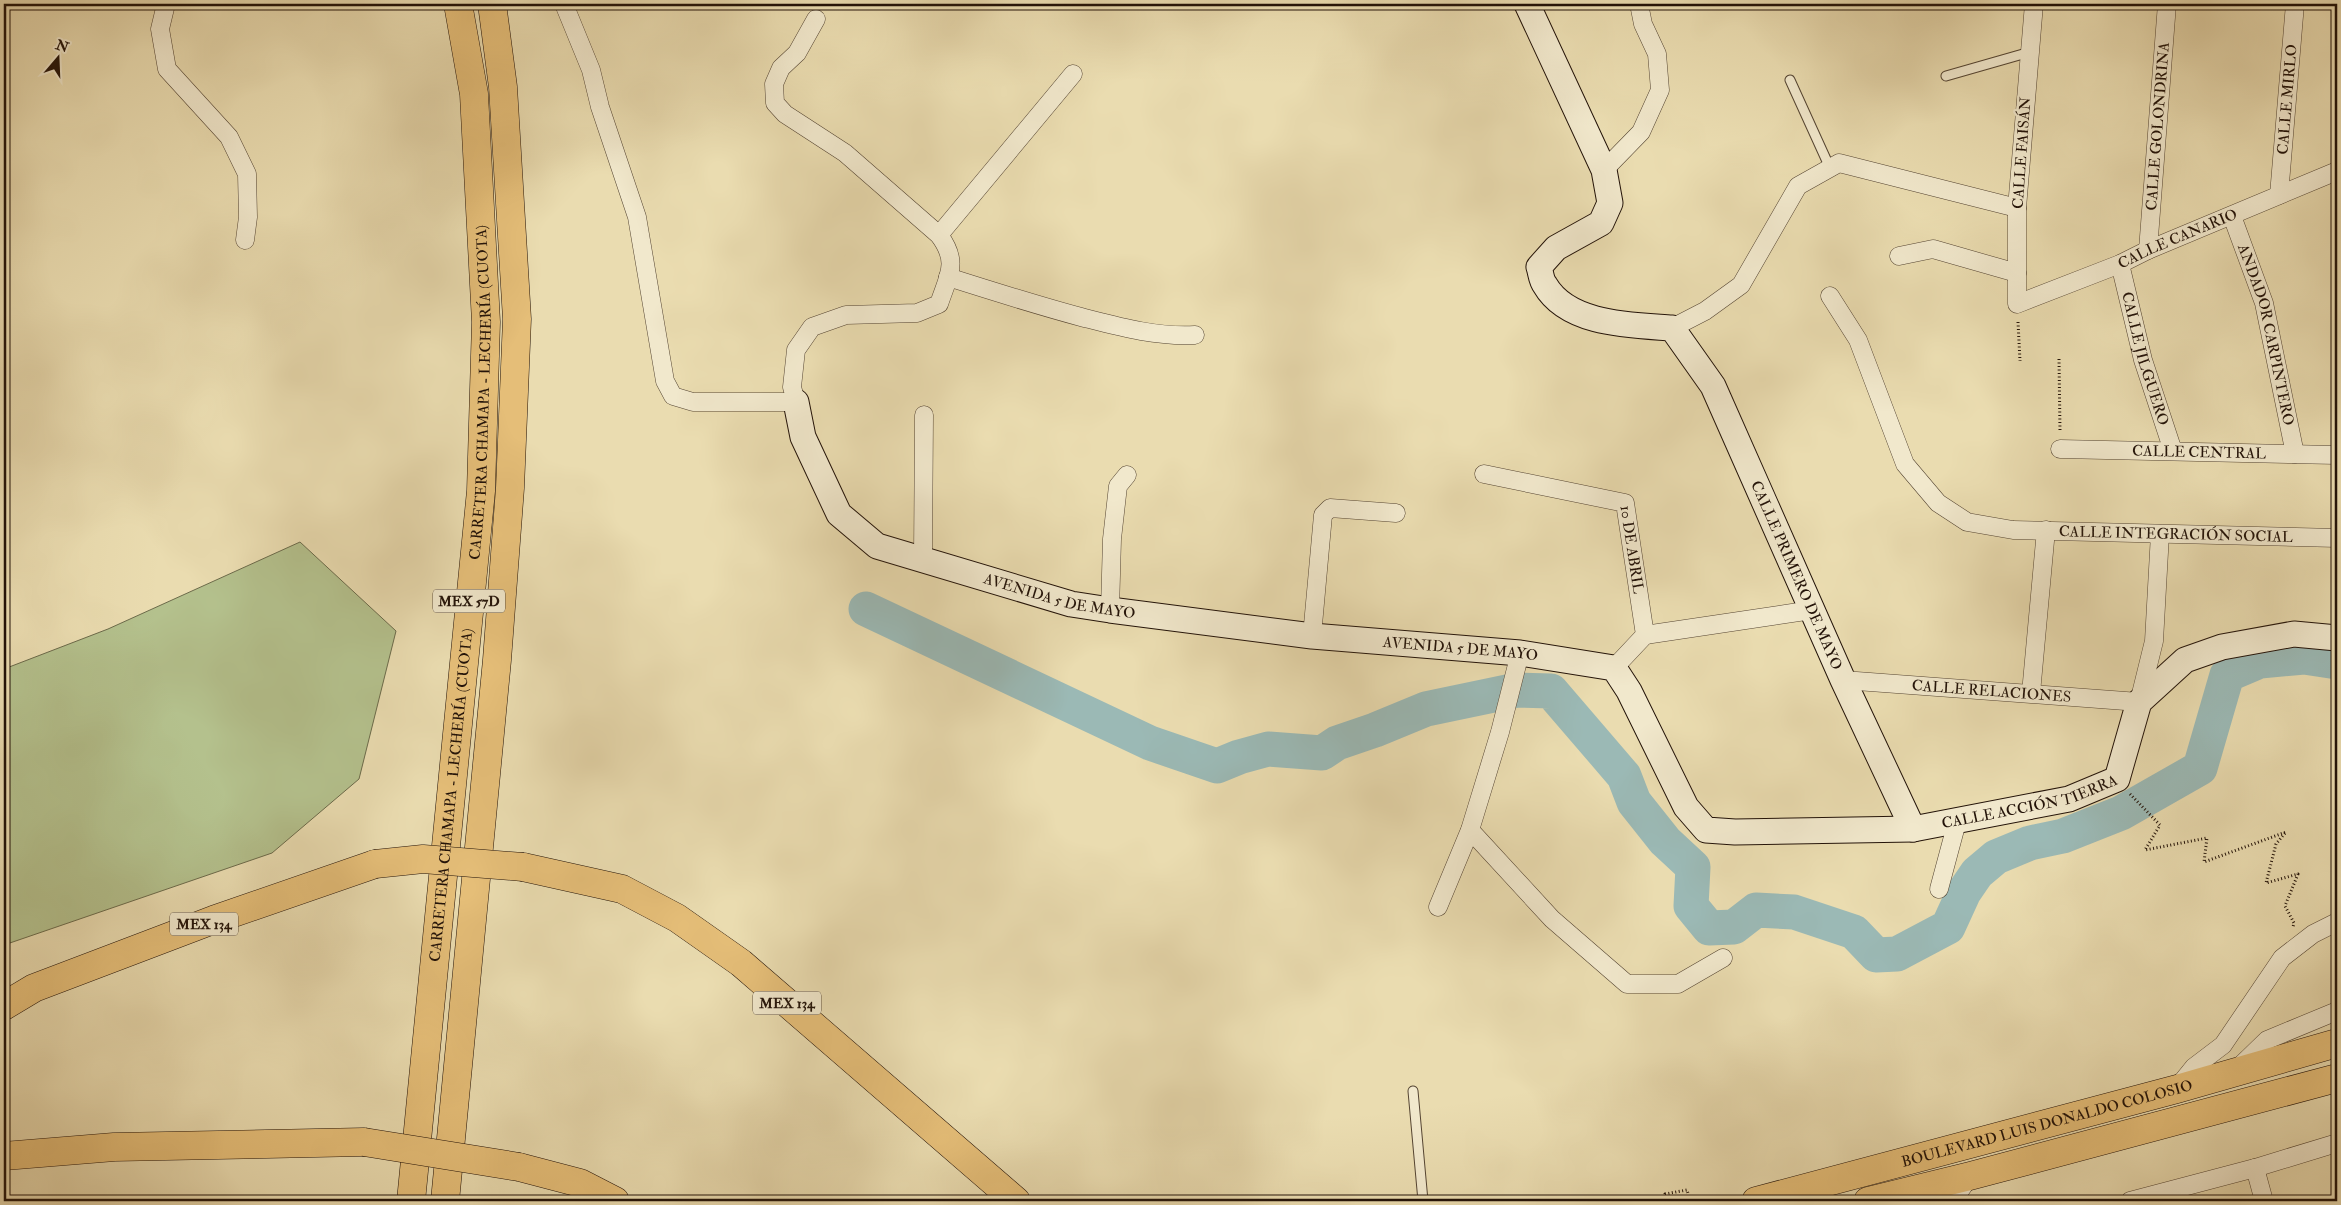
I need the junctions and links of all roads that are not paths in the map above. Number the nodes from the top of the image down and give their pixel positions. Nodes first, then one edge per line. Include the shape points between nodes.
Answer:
1 (166, 4) edge
2 (458, 4) edge
3 (492, 4) edge
4 (564, 4) edge
5 (1527, 4) edge
6 (1639, 4) edge
7 (2034, 4) edge
8 (2167, 4) edge
9 (2296, 4) edge
10 (816, 19) dead end
11 (2030, 52) junction
12 (1073, 74) dead end
13 (1946, 76) dead end
14 (1790, 80) dead end
15 (1830, 168) junction
16 (1604, 170) junction
17 (2337, 171) edge
18 (2279, 195) junction
19 (2017, 208) junction
20 (2232, 216) junction
21 (939, 235) junction
22 (245, 240) dead end
23 (2148, 250) junction
24 (1900, 256) dead end
25 (2120, 264) junction
26 (2017, 273) junction
27 (948, 277) junction
28 (1830, 296) dead end
29 (2017, 304) joint
30 (1672, 328) junction
31 (1195, 335) dead end
32 (796, 402) junction
33 (924, 414) dead end
34 (2060, 449) road end
35 (2173, 451) junction
36 (2294, 454) junction
37 (2337, 455) edge
38 (1484, 474) dead end
39 (1127, 475) dead end
40 (1396, 513) dead end
41 (2046, 530) junction
42 (2160, 534) junction
43 (2337, 538) edge
44 (923, 559) junction
45 (1110, 610) junction
46 (1812, 610) junction
47 (1312, 636) junction
48 (1645, 636) junction
49 (2337, 638) edge
50 (1520, 653) junction
51 (1614, 668) junction
52 (1843, 680) junction
53 (2031, 693) junction
54 (2139, 702) junction
55 (1957, 822) junction
56 (1914, 828) junction
57 (1470, 830) junction
58 (1939, 889) dead end
59 (1438, 907) dead end
60 (2337, 922) edge
61 (1723, 958) dead end
62 (4, 1006) edge
63 (2337, 1011) edge
64 (2337, 1043) edge
65 (2233, 1073) junction
66 (2337, 1078) edge
67 (2308, 1086) junction
68 (2337, 1088) edge
69 (2177, 1089) junction
70 (1413, 1091) dead end
71 (2337, 1142) edge
72 (4, 1156) edge
73 (2255, 1168) junction
74 (1970, 1176) junction
75 (447, 1193) edge
76 (411, 1200) edge
77 (615, 1201) edge
78 (1016, 1201) edge
79 (1422, 1201) edge
80 (1756, 1201) edge
81 (1868, 1201) edge
82 (1953, 1201) edge
83 (2130, 1201) edge
84 (2264, 1201) edge

1 - 22 street via 160,28 166,69 229,137 247,174
2 - 76 highway, CARRETERA CHAMAPA - LECHERÍA (CUOTA) / MEX 57D via 474,94 486,322 481,491
3 - 75 highway, CARRETERA CHAMAPA - LECHERÍA (CUOTA) / MEX 57D via 504,87 517,319 510,488 497,660
4 - 32 street via 591,70 600,107 637,216 665,381 673,396 694,402
5 - 16 street
6 - 16 street via 1657,54 1660,90 1640,132
7 - 11 street, CALLE FAISÁN
8 - 23 street, CALLE GOLONDRINA
9 - 18 street, CALLE MIRLO
10 - 21 street, AVENIDA 5 DE MAYO via 797,53 781,68 774,84 775,103 786,114 845,153
11 - 13 lane
11 - 19 street, CALLE FAISÁN
12 - 21 street
14 - 15 lane
15 - 19 street via 1839,163
15 - 30 street via 1798,186 1741,284 1705,311
16 - 30 street via 1610,203 1601,223 1556,248 1539,267 1544,284 1555,299 1576,313 1620,324
17 - 18 street, CALLE CANARIO
18 - 20 street, CALLE CANARIO
19 - 26 street, CALLE FAISÁN
20 - 23 street, CALLE CANARIO
20 - 36 street, ANDADOR CARPINTERO via 2264,303
21 - 27 street, AVENIDA 5 DE MAYO via 949,248 952,262
23 - 25 street, CALLE CANARIO
24 - 26 street via 1933,249
25 - 29 street, CALLE CANARIO
25 - 35 street, CALLE JILGUERO via 2143,360
26 - 29 street, CALLE FAISÁN
27 - 31 street via 1136,332
27 - 32 street, AVENIDA 5 DE MAYO via 939,304 917,313 846,315 812,327 796,350 792,387
28 - 41 street, CALLE INTEGRACIÓN SOCIAL via 1858,340 1905,464 1938,503 1967,522 2013,530
30 - 46 street, CALLE PRIMERO DE MAYO via 1713,386
32 - 44 street, AVENIDA 5 DE MAYO via 803,437 839,514 877,546
33 - 44 street
34 - 35 street, CALLE CENTRAL
35 - 36 street, CALLE CENTRAL
36 - 37 street, CALLE CENTRAL
38 - 48 street, 10 DE ABRIL via 1625,502
39 - 45 street via 1118,486 1112,539
40 - 47 street via 1330,508 1322,515
41 - 42 street, CALLE INTEGRACIÓN SOCIAL
41 - 53 street
42 - 43 street, CALLE INTEGRACIÓN SOCIAL
42 - 54 street via 2154,641
44 - 45 street, AVENIDA 5 DE MAYO via 1071,604
45 - 47 street, AVENIDA 5 DE MAYO
46 - 48 street
46 - 52 street, CALLE PRIMERO DE MAYO
47 - 50 street, AVENIDA 5 DE MAYO
48 - 51 street
49 - 54 street via 2294,634 2222,647 2185,660
50 - 51 street, AVENIDA 5 DE MAYO
50 - 57 street
51 - 56 street via 1629,691 1686,808 1706,830
52 - 53 street, CALLE RELACIONES
52 - 56 street, CALLE PRIMERO DE MAYO
53 - 54 street, CALLE RELACIONES
54 - 55 street, CALLE ACCIÓN TIERRA via 2117,779 2069,800
55 - 56 street, CALLE ACCIÓN TIERRA
55 - 58 street
57 - 59 street
57 - 61 street via 1552,919 1627,984 1678,984
60 - 69 street via 2313,934 2282,958 2223,1045 2194,1067
62 - 78 highway, MEX 134, bridge via 34,988 213,920 375,864 423,859 523,867 622,889 677,918 741,963
63 - 65 street via 2267,1040
64 - 65 highway, BOULEVARD LUIS DONALDO COLOSIO
65 - 69 highway, BOULEVARD LUIS DONALDO COLOSIO
66 - 67 highway, BOULEVARD LUIS DONALDO COLOSIO
67 - 68 lane
67 - 74 highway, BOULEVARD LUIS DONALDO COLOSIO
69 - 80 highway, BOULEVARD LUIS DONALDO COLOSIO
70 - 79 lane
71 - 73 street
72 - 77 highway, bridge via 114,1147 364,1142 519,1167 580,1184
73 - 83 street
73 - 84 street
74 - 81 highway, BOULEVARD LUIS DONALDO COLOSIO
74 - 82 street

